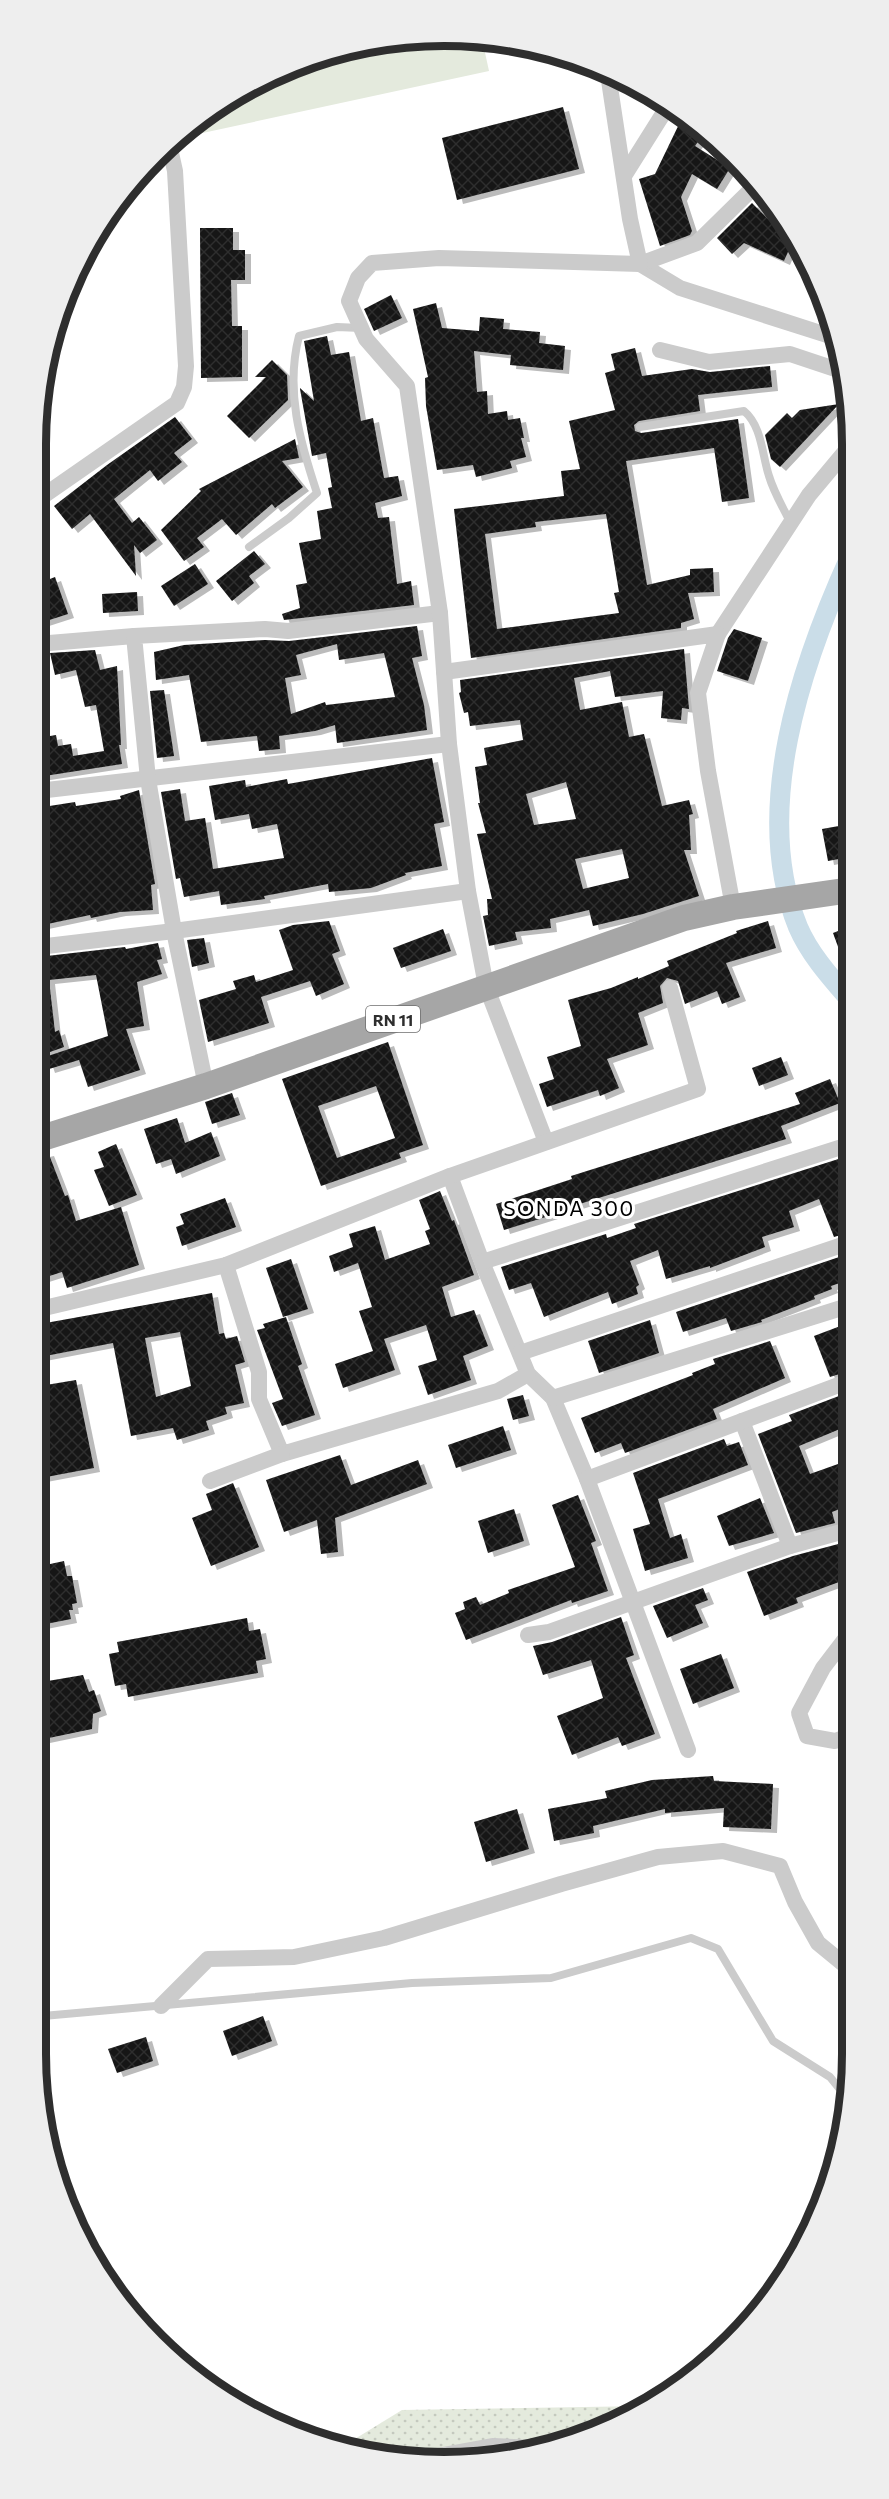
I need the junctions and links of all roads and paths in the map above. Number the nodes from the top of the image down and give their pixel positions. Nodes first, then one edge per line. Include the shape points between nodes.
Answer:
1 (609, 83) edge
2 (664, 113) edge
3 (171, 155) edge
4 (624, 176) junction
5 (751, 190) edge
6 (640, 264) junction
7 (362, 328) junction
8 (827, 336) edge
9 (660, 350) dead end
10 (835, 369) edge
11 (640, 427) dead end
12 (842, 456) edge
13 (46, 494) edge
14 (791, 525) junction
15 (249, 547) dead end
16 (440, 613) junction
17 (718, 634) junction
18 (134, 636) junction
19 (46, 643) edge
20 (444, 672) junction
21 (449, 744) junction
22 (148, 779) junction
23 (46, 790) edge
24 (468, 891) junction
25 (842, 891) edge
26 (740, 906) junction
27 (174, 931) junction
28 (46, 946) edge
29 (486, 986) junction
30 (670, 988) dead end
31 (206, 1086) junction
32 (46, 1138) edge
33 (546, 1142) junction
34 (842, 1147) edge
35 (450, 1176) junction
36 (842, 1245) edge
37 (482, 1262) junction
38 (226, 1265) junction
39 (46, 1308) edge
40 (842, 1308) edge
41 (520, 1353) junction
42 (528, 1374) junction
43 (842, 1384) edge
44 (553, 1398) junction
45 (742, 1421) junction
46 (282, 1454) junction
47 (587, 1479) junction
48 (210, 1481) dead end
49 (842, 1533) edge
50 (790, 1546) junction
51 (633, 1602) junction
52 (528, 1635) dead end
53 (842, 1643) edge
54 (842, 1738) edge
55 (688, 1750) dead end
56 (842, 1963) edge
57 (161, 2006) junction
58 (46, 2016) edge
59 (841, 2090) edge
60 (528, 2444) edge
61 (438, 2452) edge

1 - 4 street
2 - 4 street
3 - 13 street via 176,183 184,387 177,403
4 - 6 street
5 - 6 street via 697,243
6 - 7 street via 439,258 372,263 358,278 350,300
6 - 8 street via 680,288
7 - 15 lane via 337,327 299,336 293,360 295,420 317,493
7 - 16 street via 366,339 406,386
9 - 10 street via 709,363 790,354
11 - 14 lane via 744,411 756,426 769,479
12 - 14 street via 809,495
14 - 17 street
16 - 18 street via 288,631
16 - 20 street
17 - 20 street
17 - 26 street via 698,693 708,771
18 - 19 street
18 - 22 street
20 - 21 street
21 - 22 street
21 - 24 street
22 - 23 street
22 - 27 street
24 - 27 street
24 - 29 street
25 - 26 main road, RN 11
26 - 29 main road, RN 11 via 684,918
27 - 28 street
27 - 31 street
29 - 31 main road, RN 11
29 - 33 street
30 - 33 street via 698,1089
31 - 32 main road, RN 11
33 - 35 street
34 - 37 street
35 - 37 street
35 - 38 street
36 - 41 street
37 - 41 street
38 - 39 street
38 - 46 street via 259,1372 259,1399
40 - 44 street
41 - 42 street
42 - 44 street
42 - 46 street via 498,1391
43 - 45 street
44 - 47 street
45 - 47 street
45 - 50 street
46 - 48 street
47 - 51 street
49 - 50 street
50 - 51 street
51 - 52 street via 549,1632
51 - 55 street
53 - 54 street via 823,1668 799,1713 807,1736 834,1741
56 - 57 street via 818,1943 780,1866 723,1851 658,1857 373,1941 294,1957 208,1959
57 - 58 lane
57 - 59 lane via 412,1983 551,1978 691,1938 717,1949 772,2041 830,2077
60 - 61 lane via 493,2442

